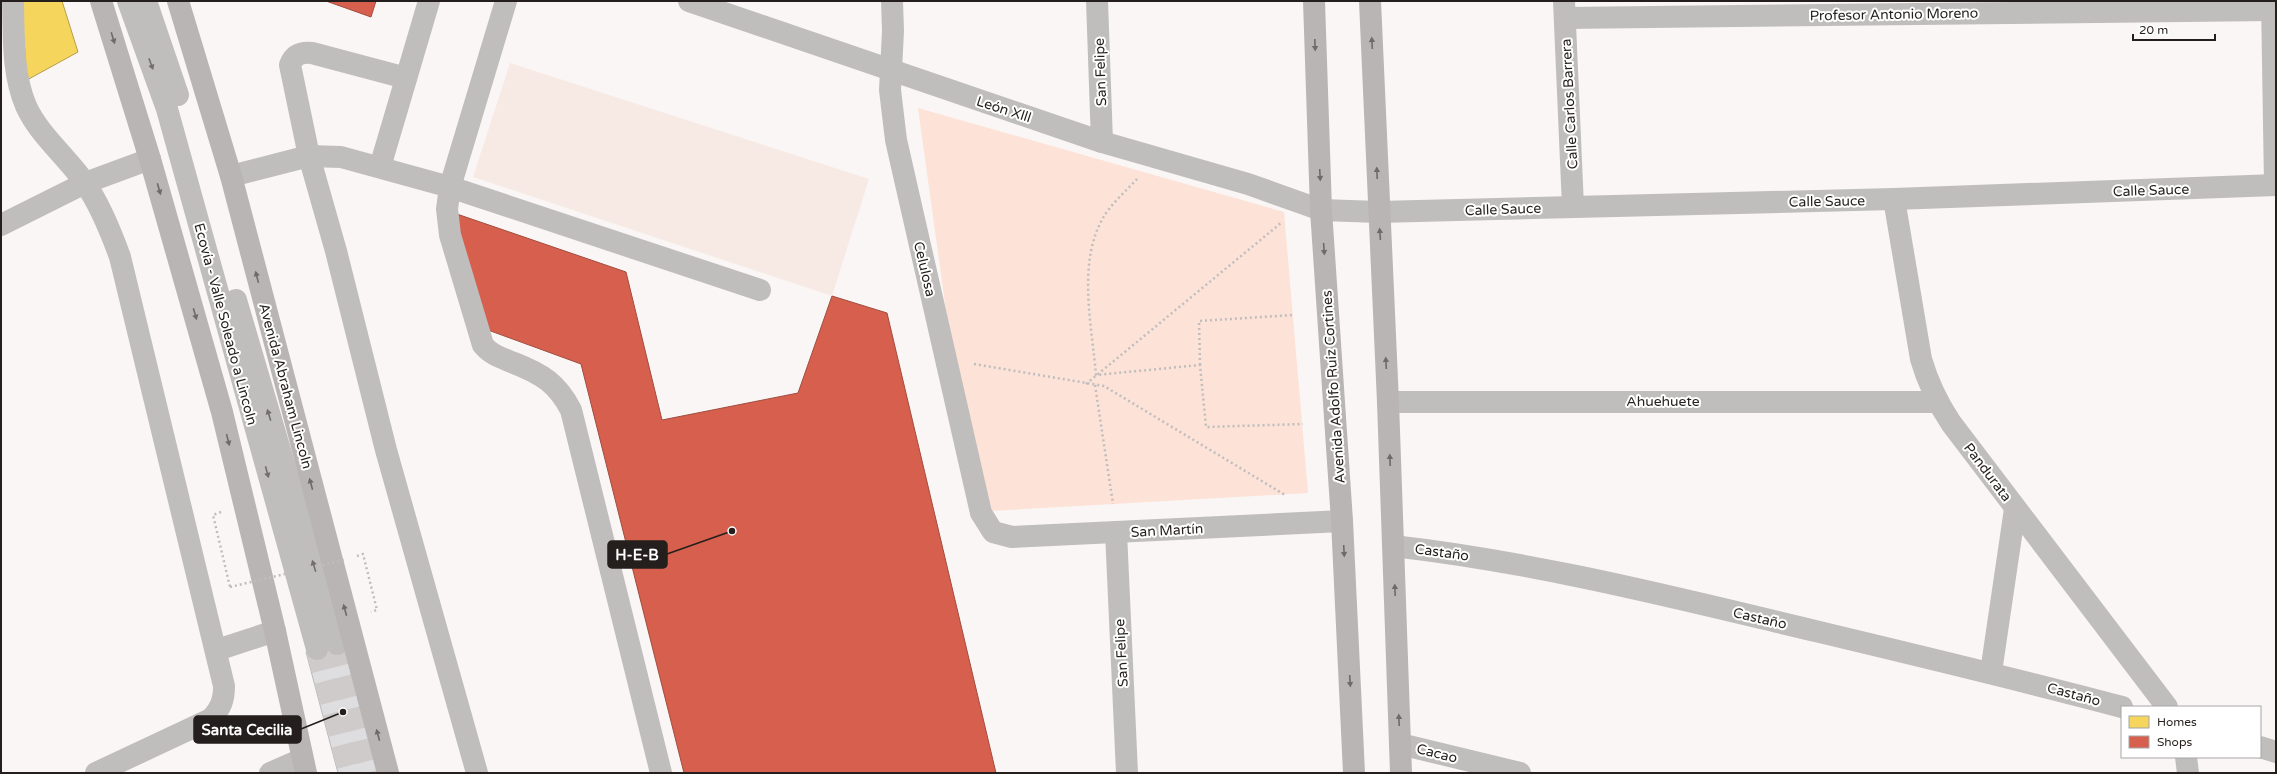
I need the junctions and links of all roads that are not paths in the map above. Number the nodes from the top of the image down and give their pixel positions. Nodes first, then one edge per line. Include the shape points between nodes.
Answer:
1 (13, 1) edge
2 (101, 1) edge
3 (128, 1) edge
4 (146, 1) edge
5 (178, 1) edge
6 (429, 1) edge
7 (689, 1) edge
8 (892, 1) edge
9 (1098, 1) edge
10 (1314, 1) edge
11 (1370, 1) edge
12 (2272, 5) edge
13 (501, 7) edge
14 (723, 7) edge
15 (1565, 9) edge
16 (891, 72) junction
17 (406, 78) junction
18 (1102, 142) junction
19 (310, 156) junction
20 (150, 159) junction
21 (380, 167) junction
22 (231, 176) junction
23 (85, 183) junction
24 (2275, 185) edge
25 (450, 186) junction
26 (1894, 200) junction
27 (1574, 207) junction
28 (1321, 210) junction
29 (1379, 212) junction
30 (1, 225) edge
31 (760, 290) dead end
32 (1388, 402) junction
33 (1937, 402) junction
34 (2015, 509) junction
35 (1342, 521) junction
36 (993, 532) joint
37 (1116, 532) junction
38 (1393, 546) junction
39 (275, 632) junction
40 (216, 650) junction
41 (1991, 672) junction
42 (2166, 706) edge
43 (2121, 707) edge
44 (1400, 744) junction
45 (2261, 747) edge
46 (2276, 752) edge
47 (2186, 758) edge
48 (304, 766) edge
49 (96, 773) edge
50 (270, 773) edge
51 (388, 773) edge
52 (477, 773) edge
53 (660, 773) edge
54 (1127, 773) edge
55 (1354, 773) edge
56 (1401, 773) edge
57 (1520, 773) edge
58 (2188, 773) edge

1 - 23 street via 18,81 27,107 40,128
2 -> 20 main road
3 -> 4 street, Ecovía - Valle Soleado a Lincoln via 167,109 327,646 254,364 181,106
5 - 22 main road, Avenida Abraham Lincoln
6 - 17 street
7 - 14 street, León Xlll
8 - 16 street, Celulosa
9 - 18 street, San Felipe
10 -> 28 main road, Avenida Adolfo Ruíz Cortines
29 -> 11 main road
12 - 15 street, Profesor Antonio Moreno
12 - 24 street
13 - 25 street
14 - 16 street, León Xlll
15 - 27 street, Calle Carlos Barrera
16 - 18 street, León Xlll
16 - 36 street, Celulosa via 891,105 896,140 981,513
17 - 19 street via 312,53 297,55 292,59 291,71
17 - 21 street
18 - 28 street, León Xlll via 1269,190
19 - 21 street via 341,157
19 - 22 street
19 - 52 street via 386,450
20 - 23 street
20 -> 39 main road via 222,412
21 - 25 street
51 -> 22 main road, Avenida Abraham Lincoln
23 - 30 street
23 - 40 street via 108,226 120,257
24 - 26 street, Calle Sauce
25 - 31 street
25 - 53 street via 447,209 450,235 483,345 494,356 525,367 557,387 571,410
26 - 27 street, Calle Sauce
26 - 33 street, Pandurata via 1921,359
27 - 29 street, Calle Sauce
28 - 29 street, Calle Sauce
28 -> 35 main road, Avenida Adolfo Ruíz Cortines
32 -> 29 main road
32 - 33 street, Ahuehuete
38 -> 32 main road
33 - 34 street, Pandurata
34 - 41 street
34 - 42 street, Pandurata
35 - 37 street, San Martín
35 -> 55 main road, Avenida Adolfo Ruíz Cortines
36 - 37 street, San Martín via 1012,537
37 - 54 street, San Felipe
38 - 41 street, Castaño via 1445,552 1565,574
44 -> 38 main road
39 - 40 street
39 - 48 main road
40 - 49 street via 224,698 212,719
41 - 43 street, Castaño
44 - 56 main road
44 - 57 street, Cacao
45 - 46 street
47 - 58 street
48 - 50 street

